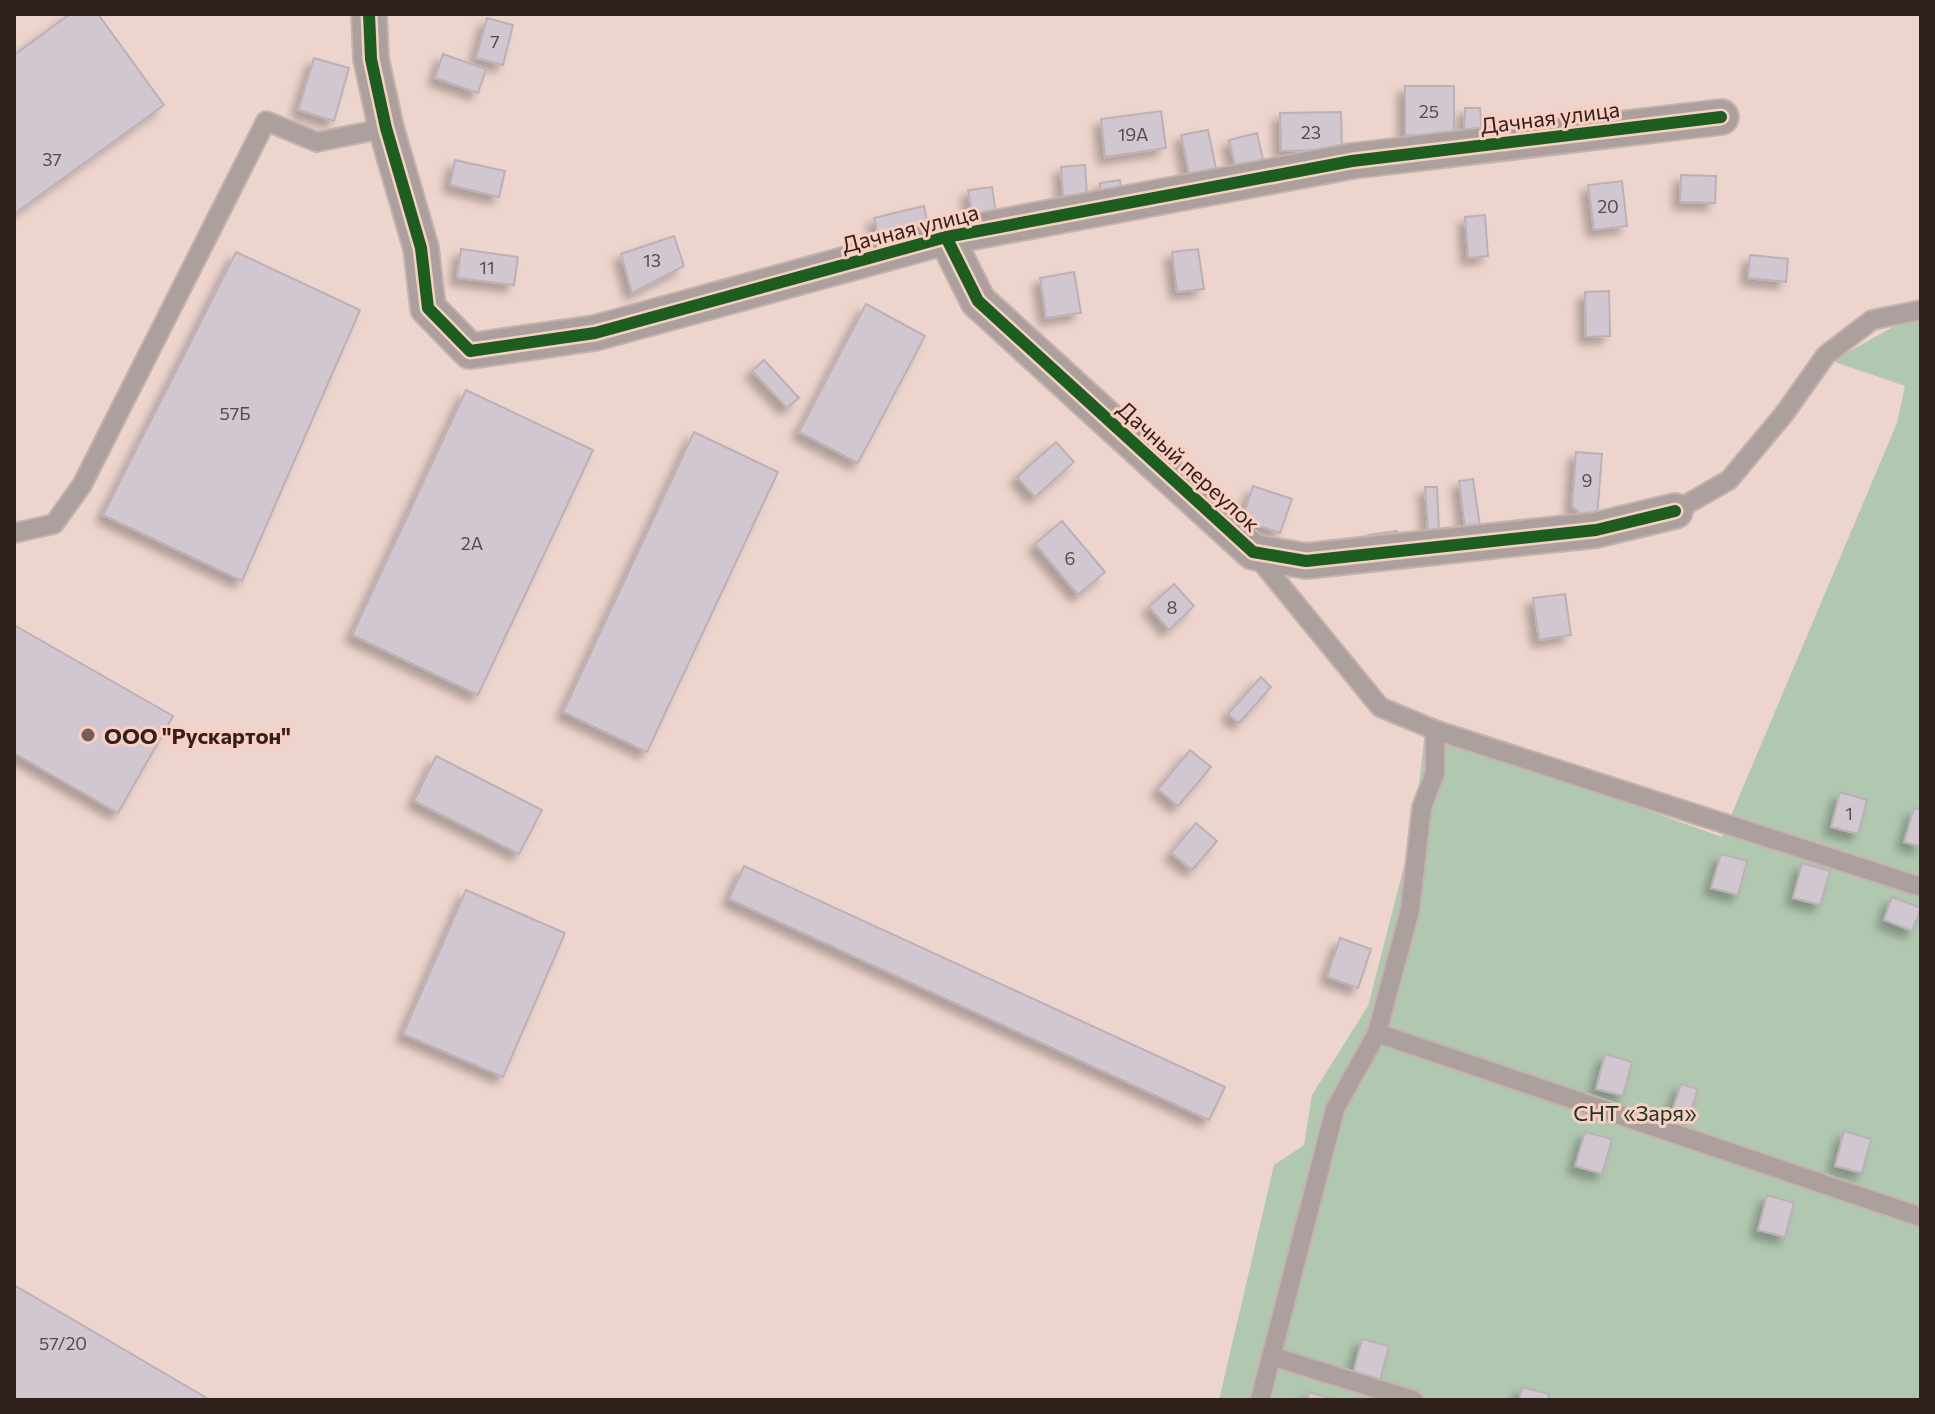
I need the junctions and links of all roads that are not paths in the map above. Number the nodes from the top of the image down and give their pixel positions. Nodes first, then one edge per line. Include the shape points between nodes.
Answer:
1 (369, 14) edge
2 (1721, 117) dead end
3 (386, 128) junction
4 (946, 237) junction
5 (1921, 310) edge
6 (1675, 511) joint
7 (14, 533) edge
8 (1253, 552) junction
9 (1435, 730) junction
10 (1921, 887) edge
11 (1377, 1033) junction
12 (1921, 1217) edge
13 (1271, 1356) junction
14 (1260, 1400) edge
15 (1413, 1400) edge

1 - 3 street, Дачная улица via 371,59
2 - 4 street, Дачная улица via 1352,161
3 - 4 street, Дачная улица via 421,248 428,308 470,351 595,333
3 - 7 lane via 317,142 266,121 82,485 54,524
4 - 8 street, Дачный переулок via 978,301
5 - 6 lane via 1872,320 1826,355 1729,480
6 - 8 street, Дачный переулок via 1596,530 1306,561
8 - 9 lane via 1380,707
9 - 10 lane
9 - 11 lane via 1435,773 1422,807 1410,910
11 - 12 lane
11 - 13 lane via 1335,1109
13 - 14 lane
13 - 15 lane

